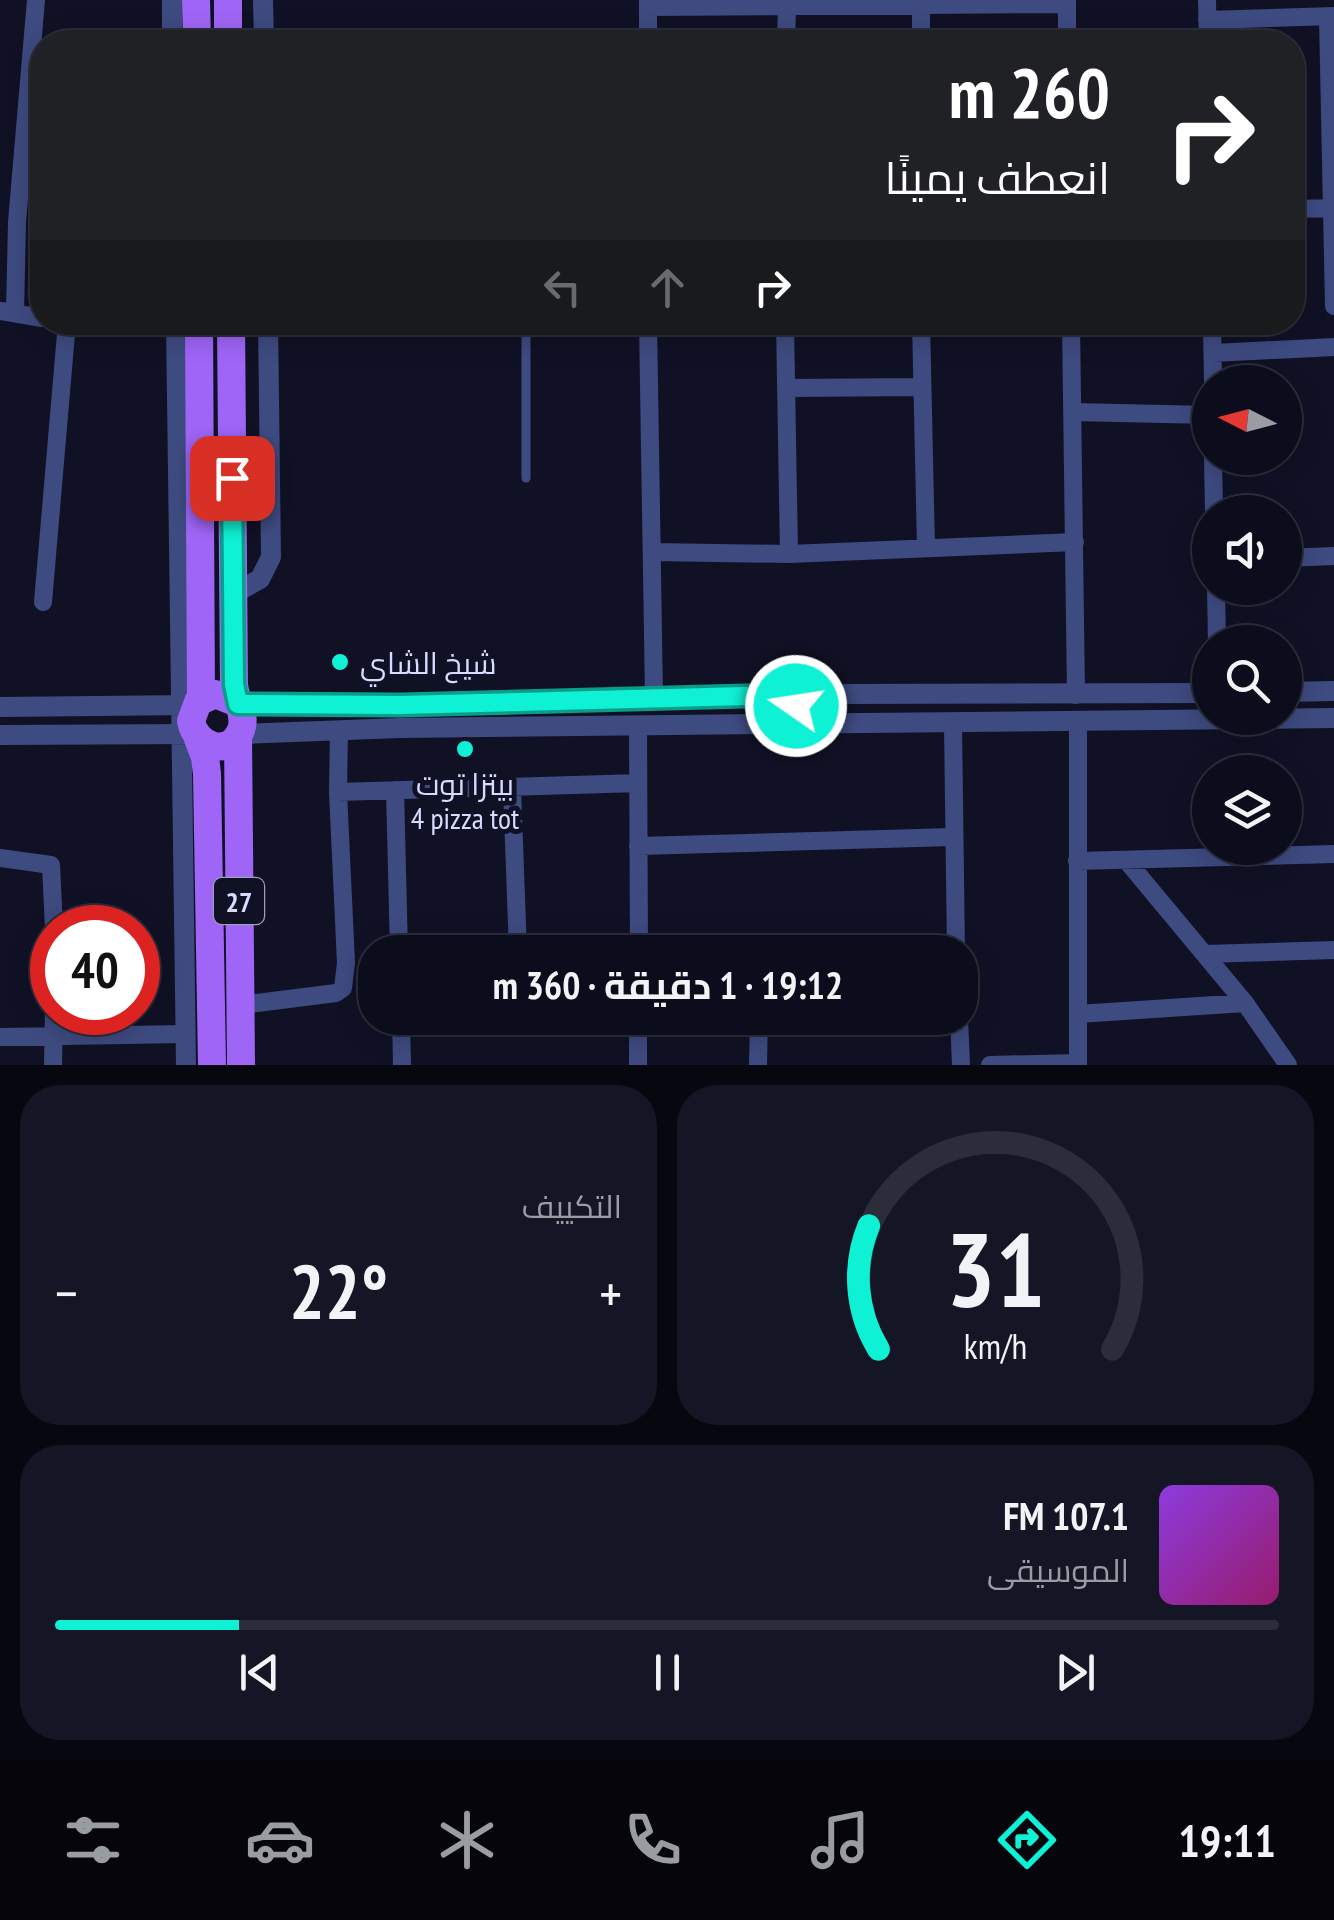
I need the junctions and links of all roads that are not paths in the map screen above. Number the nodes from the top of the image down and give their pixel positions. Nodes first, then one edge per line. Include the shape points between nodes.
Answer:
1 (36, 0) edge
2 (172, 0) edge
3 (196, 0) edge
4 (228, 0) edge
5 (263, 0) edge
6 (1208, 0) edge
7 (1067, 2) edge
8 (648, 4) edge
9 (921, 6) junction
10 (786, 8) junction
11 (1331, 16) edge
12 (1208, 20) junction
13 (32, 30) edge
14 (172, 30) edge
15 (197, 30) edge
16 (228, 30) edge
17 (264, 30) edge
18 (648, 30) edge
19 (786, 30) edge
20 (920, 30) edge
21 (1068, 30) edge
22 (1208, 30) edge
23 (30, 48) edge
24 (1333, 208) edge
25 (1305, 209) edge
26 (8, 222) edge
27 (1334, 306) edge
28 (7, 312) edge
29 (66, 335) edge
30 (177, 335) edge
31 (198, 335) edge
32 (231, 335) edge
33 (268, 335) edge
34 (526, 335) edge
35 (648, 335) edge
36 (786, 335) edge
37 (921, 335) edge
38 (1071, 335) edge
39 (1212, 335) edge
40 (1334, 347) edge
41 (1213, 352) junction
42 (1213, 365) edge
43 (922, 387) junction
44 (786, 388) junction
45 (1073, 412) junction
46 (1192, 415) edge
47 (526, 478) dead end
48 (190, 539) junction
49 (1076, 542) junction
50 (926, 548) junction
51 (652, 552) junction
52 (789, 554) junction
53 (1334, 556) edge
54 (1302, 557) edge
55 (233, 594) junction
56 (43, 602) dead end
57 (1334, 691) edge
58 (1302, 692) edge
59 (1192, 693) edge
60 (842, 694) junction
61 (788, 695) junction
62 (1076, 695) junction
63 (654, 698) junction
64 (193, 703) junction
65 (236, 703) junction
66 (400, 705) junction
67 (0, 707) edge
68 (1334, 718) edge
69 (1078, 722) junction
70 (953, 724) junction
71 (844, 725) junction
72 (789, 726) junction
73 (638, 727) junction
74 (400, 728) junction
75 (339, 730) junction
76 (0, 734) edge
77 (191, 735) junction
78 (239, 735) junction
79 (638, 783) junction
80 (512, 788) junction
81 (395, 790) junction
82 (338, 792) junction
83 (952, 837) junction
84 (638, 846) junction
85 (1334, 854) edge
86 (0, 858) edge
87 (1126, 860) junction
88 (1077, 861) junction
89 (53, 905) edge
90 (399, 935) edge
91 (517, 935) edge
92 (639, 935) edge
93 (955, 935) edge
94 (1334, 950) edge
95 (1205, 954) junction
96 (1245, 1003) junction
97 (241, 1005) junction
98 (1078, 1014) junction
99 (185, 1034) junction
100 (401, 1035) edge
101 (638, 1035) edge
102 (759, 1035) edge
103 (959, 1035) edge
104 (54, 1036) junction
105 (0, 1037) edge
106 (1078, 1064) edge
107 (53, 1065) edge
108 (186, 1065) edge
109 (212, 1065) edge
110 (242, 1065) edge
111 (402, 1065) edge
112 (638, 1065) edge
113 (758, 1065) edge
114 (960, 1065) edge
115 (990, 1065) edge
116 (1288, 1065) edge

1 - 13 street
2 - 14 street
3 - 15 main road
4 - 16 main road
5 - 17 street
6 - 12 street
7 - 9 street
7 - 21 street
8 - 10 street
8 - 18 street
9 - 10 street
9 - 20 street
10 - 19 street
11 - 12 street
11 - 24 street
12 - 22 street
23 - 26 street
24 - 25 street
24 - 27 street
26 - 28 street
29 - 56 street
30 - 48 street
31 - 48 main road, 27
32 - 55 main road, 27
33 - 55 street via 270,557 260,579
34 - 47 lane
35 - 51 street
36 - 44 street
37 - 43 street
38 - 45 street
39 - 41 street
40 - 41 street
41 - 42 street
43 - 44 street
43 - 50 street
44 - 52 street
45 - 46 street
45 - 49 street
48 - 64 main road, 27
49 - 50 street
49 - 62 street
50 - 52 street
51 - 52 street
51 - 63 street
53 - 54 street
55 - 65 main road, 27
57 - 58 street
59 - 62 street
60 - 61 street
60 - 62 street
60 - 71 street via 832,712
61 - 63 street
61 - 72 street via 797,711
63 - 66 street
64 - 65 main road via 222,695
64 - 67 street
64 - 77 main road, 27
65 - 66 street
65 - 78 main road, 27 via 243,718
66 - 74 street
68 - 69 street
69 - 70 street
69 - 88 street
70 - 71 street
70 - 83 street
71 - 72 street
72 - 73 street
73 - 74 street
73 - 79 street
74 - 75 street
75 - 78 street
75 - 82 street
76 - 77 street
77 - 78 main road via 218,747
77 - 99 street
77 - 109 main road, 27 via 207,774
78 - 97 main road, 27
79 - 80 street
79 - 84 street
80 - 81 street
80 - 91 street
81 - 82 street
81 - 90 street
82 - 97 street via 343,988
83 - 84 street
83 - 93 street
84 - 92 street
85 - 87 street
86 - 89 street via 50,865
87 - 88 street
87 - 95 street
88 - 98 street
94 - 95 street
95 - 96 street
96 - 98 street
96 - 116 street
97 - 110 main road, 27
98 - 106 street
99 - 104 street
99 - 108 street
100 - 111 street
101 - 112 street
102 - 113 street
103 - 114 street
104 - 105 street
104 - 107 street
106 - 115 street

